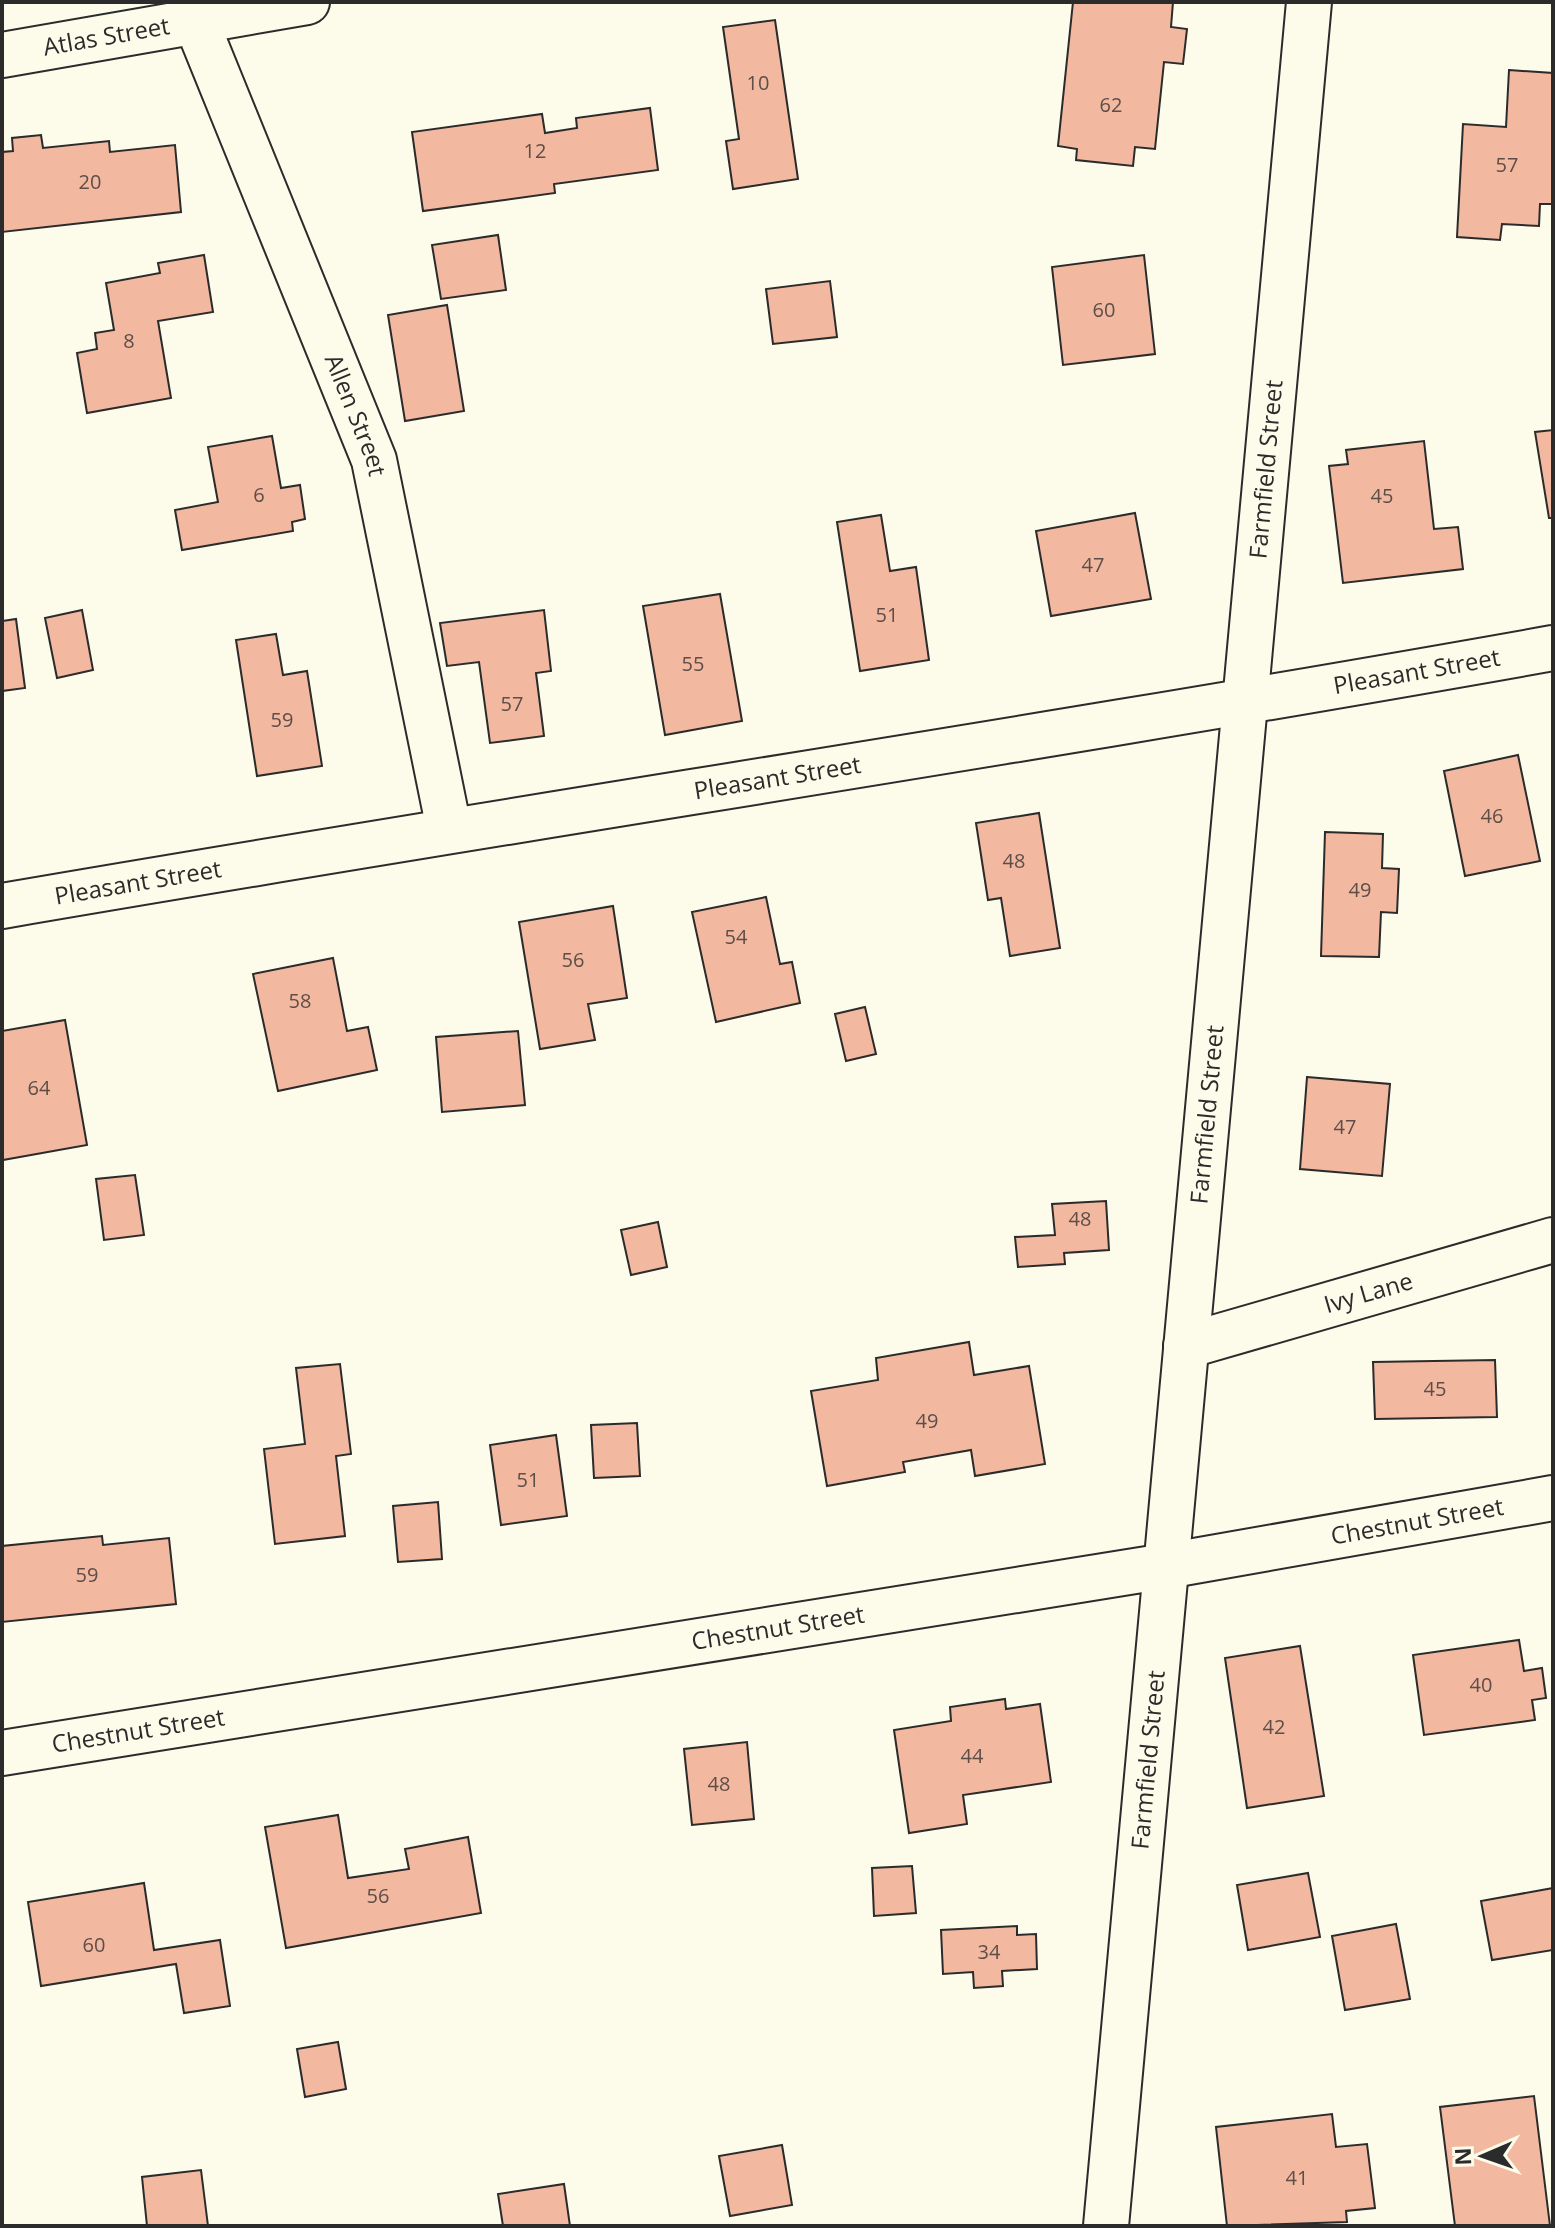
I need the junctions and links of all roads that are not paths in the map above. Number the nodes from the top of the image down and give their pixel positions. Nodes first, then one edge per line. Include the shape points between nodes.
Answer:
1 (307, 2) edge
2 (1309, 2) edge
3 (193, 11) edge
4 (2, 55) edge
5 (1553, 648) edge
6 (1245, 703) junction
7 (449, 829) junction
8 (2, 906) edge
9 (1553, 1240) edge
10 (1186, 1346) junction
11 (1553, 1498) edge
12 (1166, 1566) junction
13 (2, 1753) edge
14 (1106, 2226) edge

1 - 3 street, Atlas Street
2 - 6 street, Farmfield Street
3 - 4 street, Atlas Street
3 - 7 street, Allen Street via 374,460
5 - 6 street, Pleasant Street
6 - 7 street, Pleasant Street
6 - 10 street, Farmfield Street
7 - 8 street, Pleasant Street
9 - 10 street, Ivy Lane
10 - 12 street, Farmfield Street
11 - 12 street, Chestnut Street
12 - 13 street, Chestnut Street
12 - 14 street, Farmfield Street

